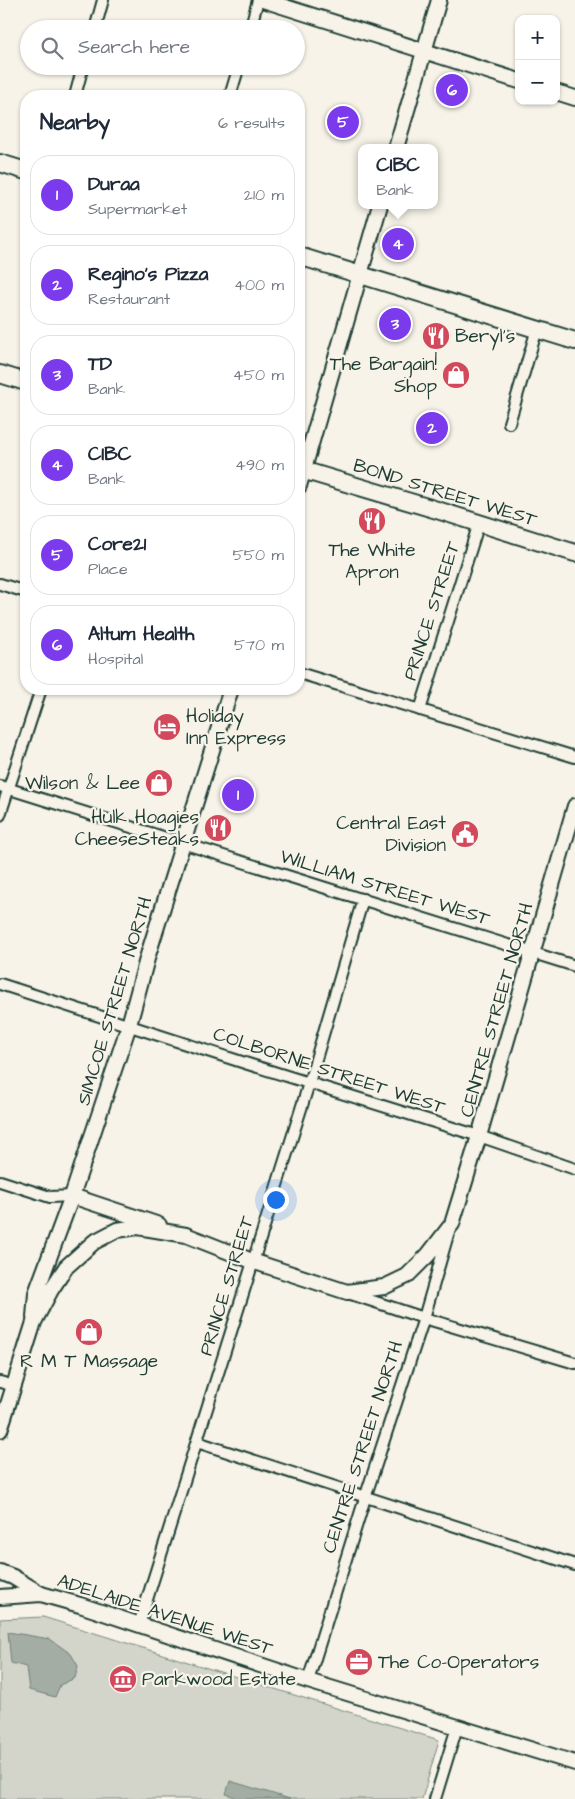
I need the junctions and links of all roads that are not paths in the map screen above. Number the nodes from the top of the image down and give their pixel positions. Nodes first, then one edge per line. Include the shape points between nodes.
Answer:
1 (103, 0) edge
2 (258, 0) edge
3 (264, 0) edge
4 (439, 0) edge
5 (97, 20) edge
6 (252, 20) edge
7 (424, 51) junction
8 (80, 75) edge
9 (236, 75) edge
10 (515, 80) edge
11 (76, 90) edge
12 (232, 90) edge
13 (560, 93) edge
14 (575, 98) edge
15 (397, 144) edge
16 (0, 163) edge
17 (20, 169) edge
18 (379, 209) edge
19 (305, 258) edge
20 (361, 275) junction
21 (537, 329) junction
22 (575, 341) edge
23 (0, 374) edge
24 (20, 380) edge
25 (509, 423) dead end
26 (305, 458) edge
27 (305, 476) edge
28 (479, 524) junction
29 (575, 553) edge
30 (0, 584) edge
31 (20, 590) edge
32 (305, 676) edge
33 (39, 695) edge
34 (229, 695) edge
35 (420, 710) junction
36 (575, 757) edge
37 (4, 788) edge
38 (575, 806) edge
39 (0, 815) edge
40 (184, 844) junction
41 (363, 899) junction
42 (533, 952) junction
43 (575, 966) edge
44 (0, 984) edge
45 (129, 1025) junction
46 (308, 1084) junction
47 (479, 1136) junction
48 (575, 1169) edge
49 (0, 1181) edge
50 (72, 1196) junction
51 (452, 1224) junction
52 (186, 1235) junction
53 (252, 1261) junction
54 (347, 1292) junction
55 (424, 1318) junction
56 (34, 1322) junction
57 (575, 1363) edge
58 (0, 1382) edge
59 (14, 1386) junction
60 (0, 1430) edge
61 (197, 1442) junction
62 (365, 1498) junction
63 (575, 1565) edge
64 (0, 1572) edge
65 (41, 1594) junction
66 (0, 1597) edge
67 (138, 1625) junction
68 (308, 1681) junction
69 (457, 1727) junction
70 (575, 1763) edge
71 (435, 1799) edge

1 - 5 street
2 - 6 street
3 - 7 main road
4 - 7 main road
7 - 10 main road
7 - 15 main road
8 - 11 street
9 - 12 street
13 - 14 main road
16 - 17 main road
18 - 20 main road
19 - 20 main road
20 - 21 main road
20 - 26 main road
21 - 22 main road
21 - 25 street
23 - 24 main road
27 - 28 main road, BOND STREET WEST
28 - 29 main road, BOND STREET WEST
28 - 35 street, PRINCE STREET
30 - 31 street
32 - 35 street
33 - 37 street
34 - 40 main road, SIMCOE STREET NORTH
35 - 36 street
37 - 39 street
37 - 40 street, WILLIAM STREET WEST
38 - 42 main road, CENTRE STREET NORTH
40 - 41 street, WILLIAM STREET WEST
40 - 45 main road, SIMCOE STREET NORTH
41 - 42 street, WILLIAM STREET WEST
41 - 46 street, PRINCE STREET
42 - 43 street, WILLIAM STREET WEST
42 - 47 main road, CENTRE STREET NORTH
44 - 45 street, COLBORNE STREET WEST
45 - 46 street, COLBORNE STREET WEST
45 - 50 main road, SIMCOE STREET NORTH
46 - 47 street, COLBORNE STREET WEST
46 - 53 street, PRINCE STREET
47 - 48 street, COLBORNE STREET WEST
47 - 51 main road, CENTRE STREET NORTH
49 - 50 street via 50,1197
50 - 52 main road
50 - 56 main road, SIMCOE STREET NORTH via 36,1293
51 - 54 main road, CENTRE STREET NORTH via 407,1276 384,1287
51 - 55 street, CENTRE STREET NORTH
52 - 53 main road
52 - 56 main road, SIMCOE STREET NORTH via 138,1228 117,1230 94,1242 66,1267
53 - 54 main road
53 - 61 street, PRINCE STREET
54 - 55 street
55 - 57 street
55 - 62 street, CENTRE STREET NORTH
56 - 59 main road, SIMCOE STREET NORTH
58 - 59 street
59 - 60 main road, SIMCOE STREET NORTH
61 - 62 street
61 - 67 street, PRINCE STREET
62 - 63 street
62 - 68 street, CENTRE STREET NORTH
64 - 65 main road
65 - 66 main road, ADELAIDE AVENUE WEST
65 - 67 main road, ADELAIDE AVENUE WEST
67 - 68 main road, ADELAIDE AVENUE WEST
68 - 69 main road, ADELAIDE AVENUE WEST
69 - 70 main road, ADELAIDE AVENUE WEST
69 - 71 street

